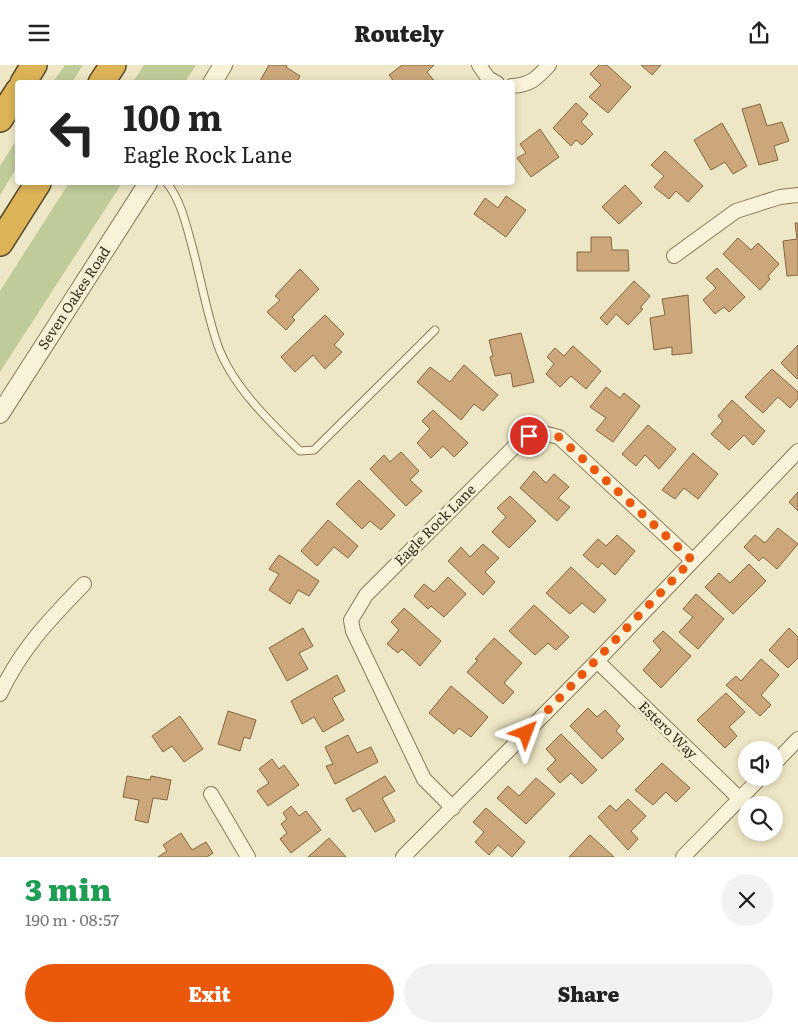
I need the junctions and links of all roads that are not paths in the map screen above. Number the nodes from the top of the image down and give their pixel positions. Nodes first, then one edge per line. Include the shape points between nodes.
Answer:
1 (34, 65) edge
2 (112, 65) edge
3 (223, 65) edge
4 (479, 65) edge
5 (549, 65) edge
6 (25, 80) edge
7 (103, 80) edge
8 (214, 80) edge
9 (492, 80) edge
10 (515, 86) edge
11 (15, 96) edge
12 (0, 119) edge
13 (37, 185) edge
14 (147, 185) edge
15 (169, 185) edge
16 (798, 195) edge
17 (0, 243) edge
18 (674, 256) dead end
19 (434, 330) dead end
20 (0, 414) edge
21 (798, 451) edge
22 (692, 560) junction
23 (84, 585) dead end
24 (597, 661) junction
25 (0, 694) edge
26 (798, 739) edge
27 (783, 755) edge
28 (752, 786) edge
29 (211, 794) dead end
30 (743, 796) edge
31 (738, 797) edge
32 (738, 801) edge
33 (453, 808) junction
34 (248, 857) edge
35 (403, 857) edge
36 (683, 857) edge

1 - 6 highway
2 - 7 highway
3 - 8 street
4 - 9 street
5 - 10 street via 525,86
11 - 12 highway
13 - 17 highway
14 - 20 street, Seven Oakes Road
15 - 19 lane via 185,219 218,347 262,415 300,451 314,451
16 - 18 street via 780,197 736,211
21 - 22 street
22 - 24 street
22 - 33 street, Eagle Rock Lane via 559,437 539,432 520,441 366,595 351,620 353,631 424,779
23 - 25 street via 31,641
24 - 31 street, Estero Way
24 - 33 street
26 - 27 street
28 - 30 street
29 - 34 street
32 - 36 street
33 - 35 street

